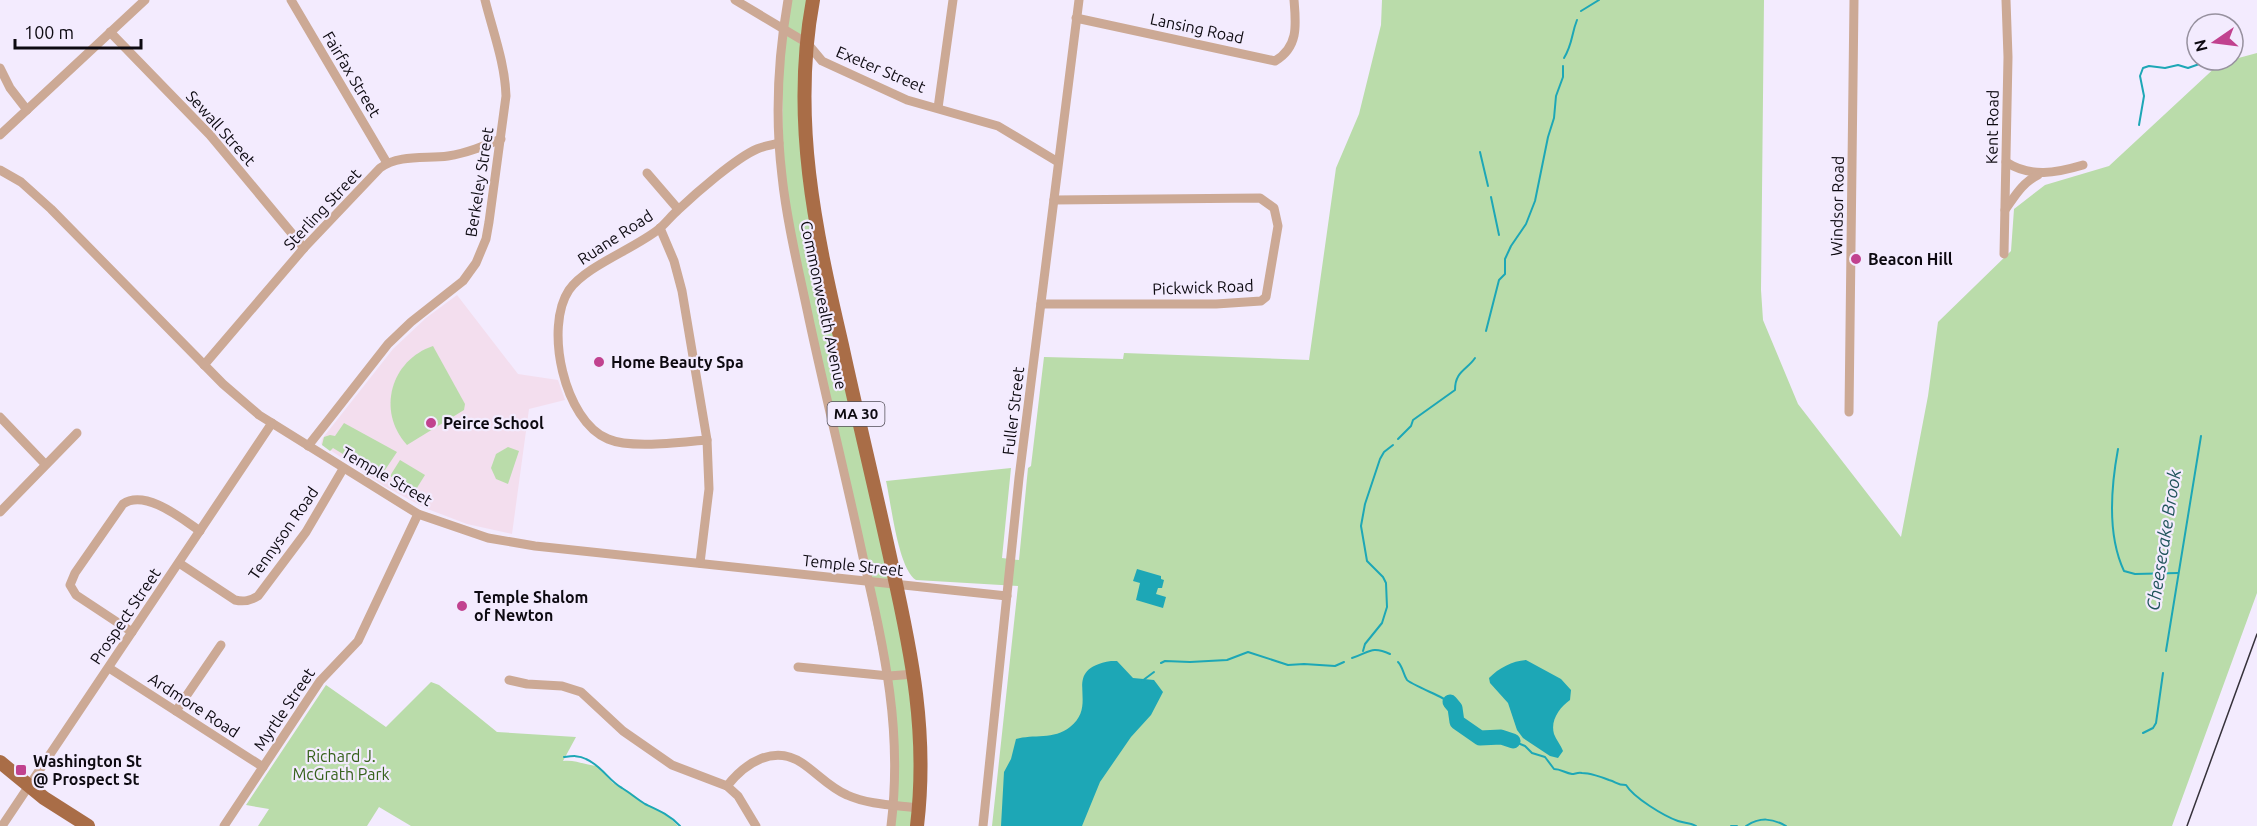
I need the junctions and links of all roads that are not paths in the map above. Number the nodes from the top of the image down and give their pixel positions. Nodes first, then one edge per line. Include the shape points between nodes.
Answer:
1 (145, 0) edge
2 (291, 0) edge
3 (485, 0) edge
4 (735, 0) edge
5 (788, 0) edge
6 (813, 0) edge
7 (953, 0) edge
8 (1079, 0) edge
9 (1294, 0) edge
10 (1854, 0) edge
11 (2006, 0) edge
12 (1076, 18) junction
13 (783, 29) junction
14 (110, 32) junction
15 (807, 43) junction
16 (0, 68) edge
17 (938, 108) junction
18 (27, 110) junction
19 (0, 135) edge
20 (501, 139) junction
21 (779, 143) junction
22 (1058, 162) junction
23 (2006, 162) junction
24 (387, 163) junction
25 (2083, 165) dead end
26 (0, 170) edge
27 (647, 173) dead end
28 (2040, 174) junction
29 (1054, 200) junction
30 (678, 209) junction
31 (2005, 210) junction
32 (660, 228) junction
33 (304, 248) junction
34 (2004, 254) dead end
35 (1041, 304) junction
36 (204, 365) junction
37 (1849, 412) dead end
38 (0, 417) edge
39 (272, 423) junction
40 (77, 433) dead end
41 (707, 440) junction
42 (308, 446) junction
43 (45, 464) junction
44 (343, 469) junction
45 (0, 512) edge
46 (418, 514) junction
47 (200, 531) junction
48 (179, 563) junction
49 (700, 563) junction
50 (869, 582) junction
51 (896, 585) junction
52 (1007, 596) junction
53 (132, 632) junction
54 (221, 645) dead end
55 (798, 667) dead end
56 (109, 668) junction
57 (915, 674) junction
58 (889, 676) junction
59 (509, 680) dead end
60 (176, 711) junction
61 (0, 762) edge
62 (263, 767) junction
63 (29, 786) junction
64 (727, 786) junction
65 (894, 804) junction
66 (919, 808) junction
67 (2, 826) edge
68 (88, 826) edge
69 (224, 826) edge
70 (756, 826) edge
71 (891, 826) edge
72 (917, 826) edge
73 (983, 826) edge

1 - 14 street
2 - 24 street, Fairfax Street
3 - 20 street, Berkeley Street via 506,78
4 - 13 street, Exeter Street
5 - 13 street, Commonwealth Avenue
6 - 15 main road, Commonwealth Avenue / MA 30
7 - 17 street
8 - 12 street, Fuller Street
9 - 12 street, Lansing Road via 1296,32 1287,50 1275,61
10 - 37 street, Windsor Road
11 - 23 street, Kent Road
12 - 22 street, Fuller Street
13 - 15 street, Exeter Street
13 - 21 street, Commonwealth Avenue
14 - 18 street
14 - 33 street, Sewall Street via 210,135
15 - 17 street, Exeter Street via 822,61 886,92
15 - 51 main road, Commonwealth Avenue / MA 30 via 804,125 813,208
16 - 18 street
17 - 22 street, Exeter Street via 998,126
18 - 19 street
20 - 24 street via 448,156
20 - 42 street, Berkeley Street via 486,239 476,263 463,281 388,344
21 - 30 street, Ruane Road via 745,155
21 - 50 street, Commonwealth Avenue via 788,217
22 - 29 street, Fuller Street
23 - 28 street
23 - 31 street, Kent Road
24 - 33 street, Sterling Street
25 - 28 street
26 - 36 street, Temple Street via 21,182 51,209
27 - 30 street
28 - 31 street via 2028,180
29 - 35 street, Fuller Street
29 - 35 street, Pickwick Road via 1260,198 1274,208 1278,226 1266,297 1261,301
30 - 32 street, Ruane Road
31 - 34 street, Kent Road
32 - 41 street via 682,291
32 - 41 street, Ruane Road via 581,277 566,296 558,324 565,378 583,420 608,439 631,443
33 - 36 street, Sterling Street
35 - 52 street, Fuller Street
36 - 39 street, Temple Street
38 - 43 street
39 - 42 street, Temple Street
39 - 47 street, Prospect Street
40 - 43 street
41 - 49 street via 709,489
42 - 44 street, Temple Street
43 - 45 street
44 - 46 street, Temple Street
44 - 48 street, Tennyson Road via 292,552 252,600 235,600
46 - 49 street, Temple Street via 467,532 514,543
46 - 62 street, Myrtle Street via 358,641 320,681
47 - 48 street, Prospect Street
47 - 53 street via 161,507 129,500 75,573 70,585 75,595
48 - 53 street, Prospect Street
49 - 50 street, Temple Street
50 - 51 street, Temple Street
50 - 58 street, Commonwealth Avenue
51 - 52 street, Temple Street
51 - 57 main road, Commonwealth Avenue / MA 30
52 - 73 street, Fuller Street
53 - 56 street, Prospect Street
54 - 60 street
55 - 58 street
56 - 60 street, Ardmore Road
56 - 63 street, Prospect Street
57 - 58 street
57 - 66 main road, Commonwealth Avenue / MA 30 via 921,751
58 - 65 street, Commonwealth Avenue via 894,724
59 - 64 street via 581,692 623,731 672,765
60 - 62 street, Ardmore Road
61 - 63 main road
62 - 69 street, Myrtle Street
63 - 67 street, Prospect Street
63 - 68 main road
64 - 65 street via 757,759 782,756 794,759 840,792
64 - 70 street via 738,796
65 - 66 street
65 - 71 street, Commonwealth Avenue
66 - 72 main road, Commonwealth Avenue / MA 30

